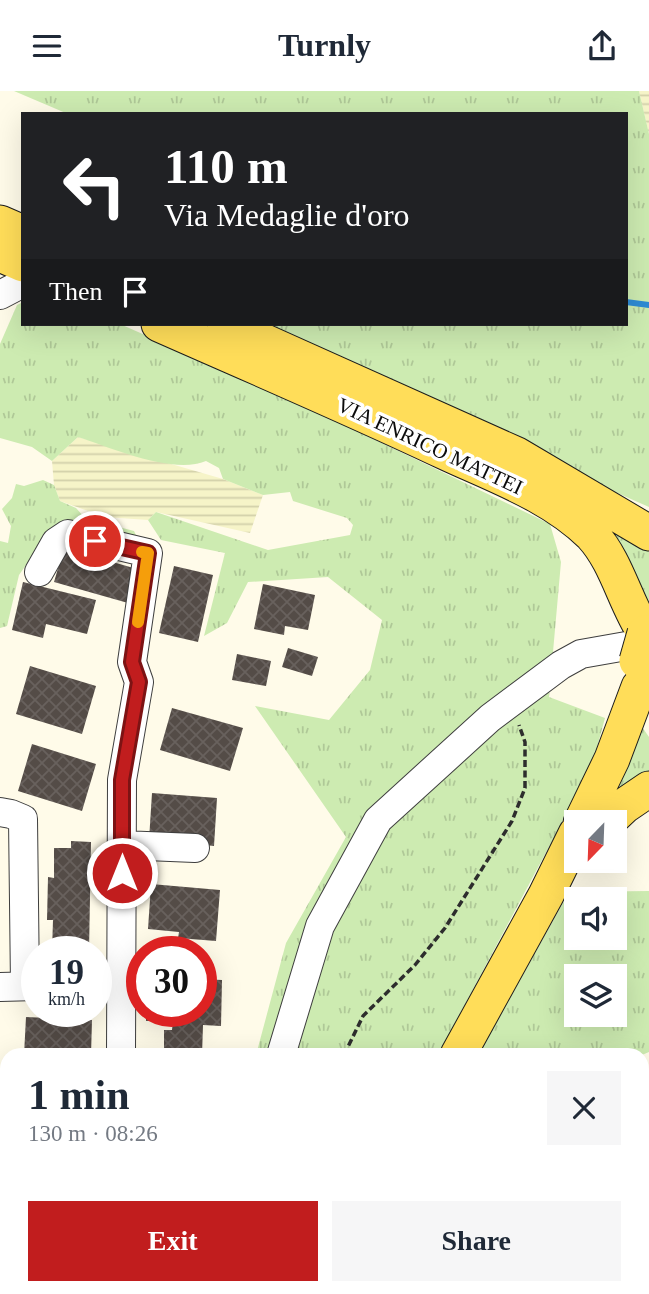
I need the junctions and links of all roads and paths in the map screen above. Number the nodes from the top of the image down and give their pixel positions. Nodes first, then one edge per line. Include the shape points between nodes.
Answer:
1 (8, 230) edge
2 (21, 259) edge
3 (21, 284) edge
4 (0, 295) edge
5 (164, 326) edge
6 (229, 326) edge
7 (517, 455) junction
8 (649, 516) edge
9 (649, 533) edge
10 (39, 572) dead end
11 (645, 660) edge
12 (511, 702) junction
13 (649, 789) edge
14 (587, 810) edge
15 (620, 810) edge
16 (0, 812) edge
17 (122, 845) junction
18 (195, 848) dead end
19 (564, 859) edge
20 (564, 872) edge
21 (547, 895) junction
22 (22, 936) edge
23 (112, 953) edge
24 (112, 1002) edge
25 (120, 1048) edge
26 (283, 1048) edge
27 (347, 1048) edge
28 (462, 1048) edge

1 - 2 main road
3 - 4 street
5 - 11 main road, VIA ENRICO MATTEI via 542,498 593,537 635,619
6 - 7 main road, VIA ENRICO MATTEI
7 - 8 main road
7 - 9 main road, VIA ENRICO MATTEI
10 - 17 street via 56,542 68,534 148,553 132,662 139,682 122,780
11 - 12 street via 581,654
11 - 14 main road via 612,759
12 - 26 street via 378,820 320,926
12 - 27 path via 525,742 525,788 512,821 444,928 415,965 363,1016
13 - 15 main road
16 - 22 street via 23,819
17 - 18 street
17 - 23 street
19 - 21 main road
20 - 21 main road
21 - 28 main road
24 - 25 street

